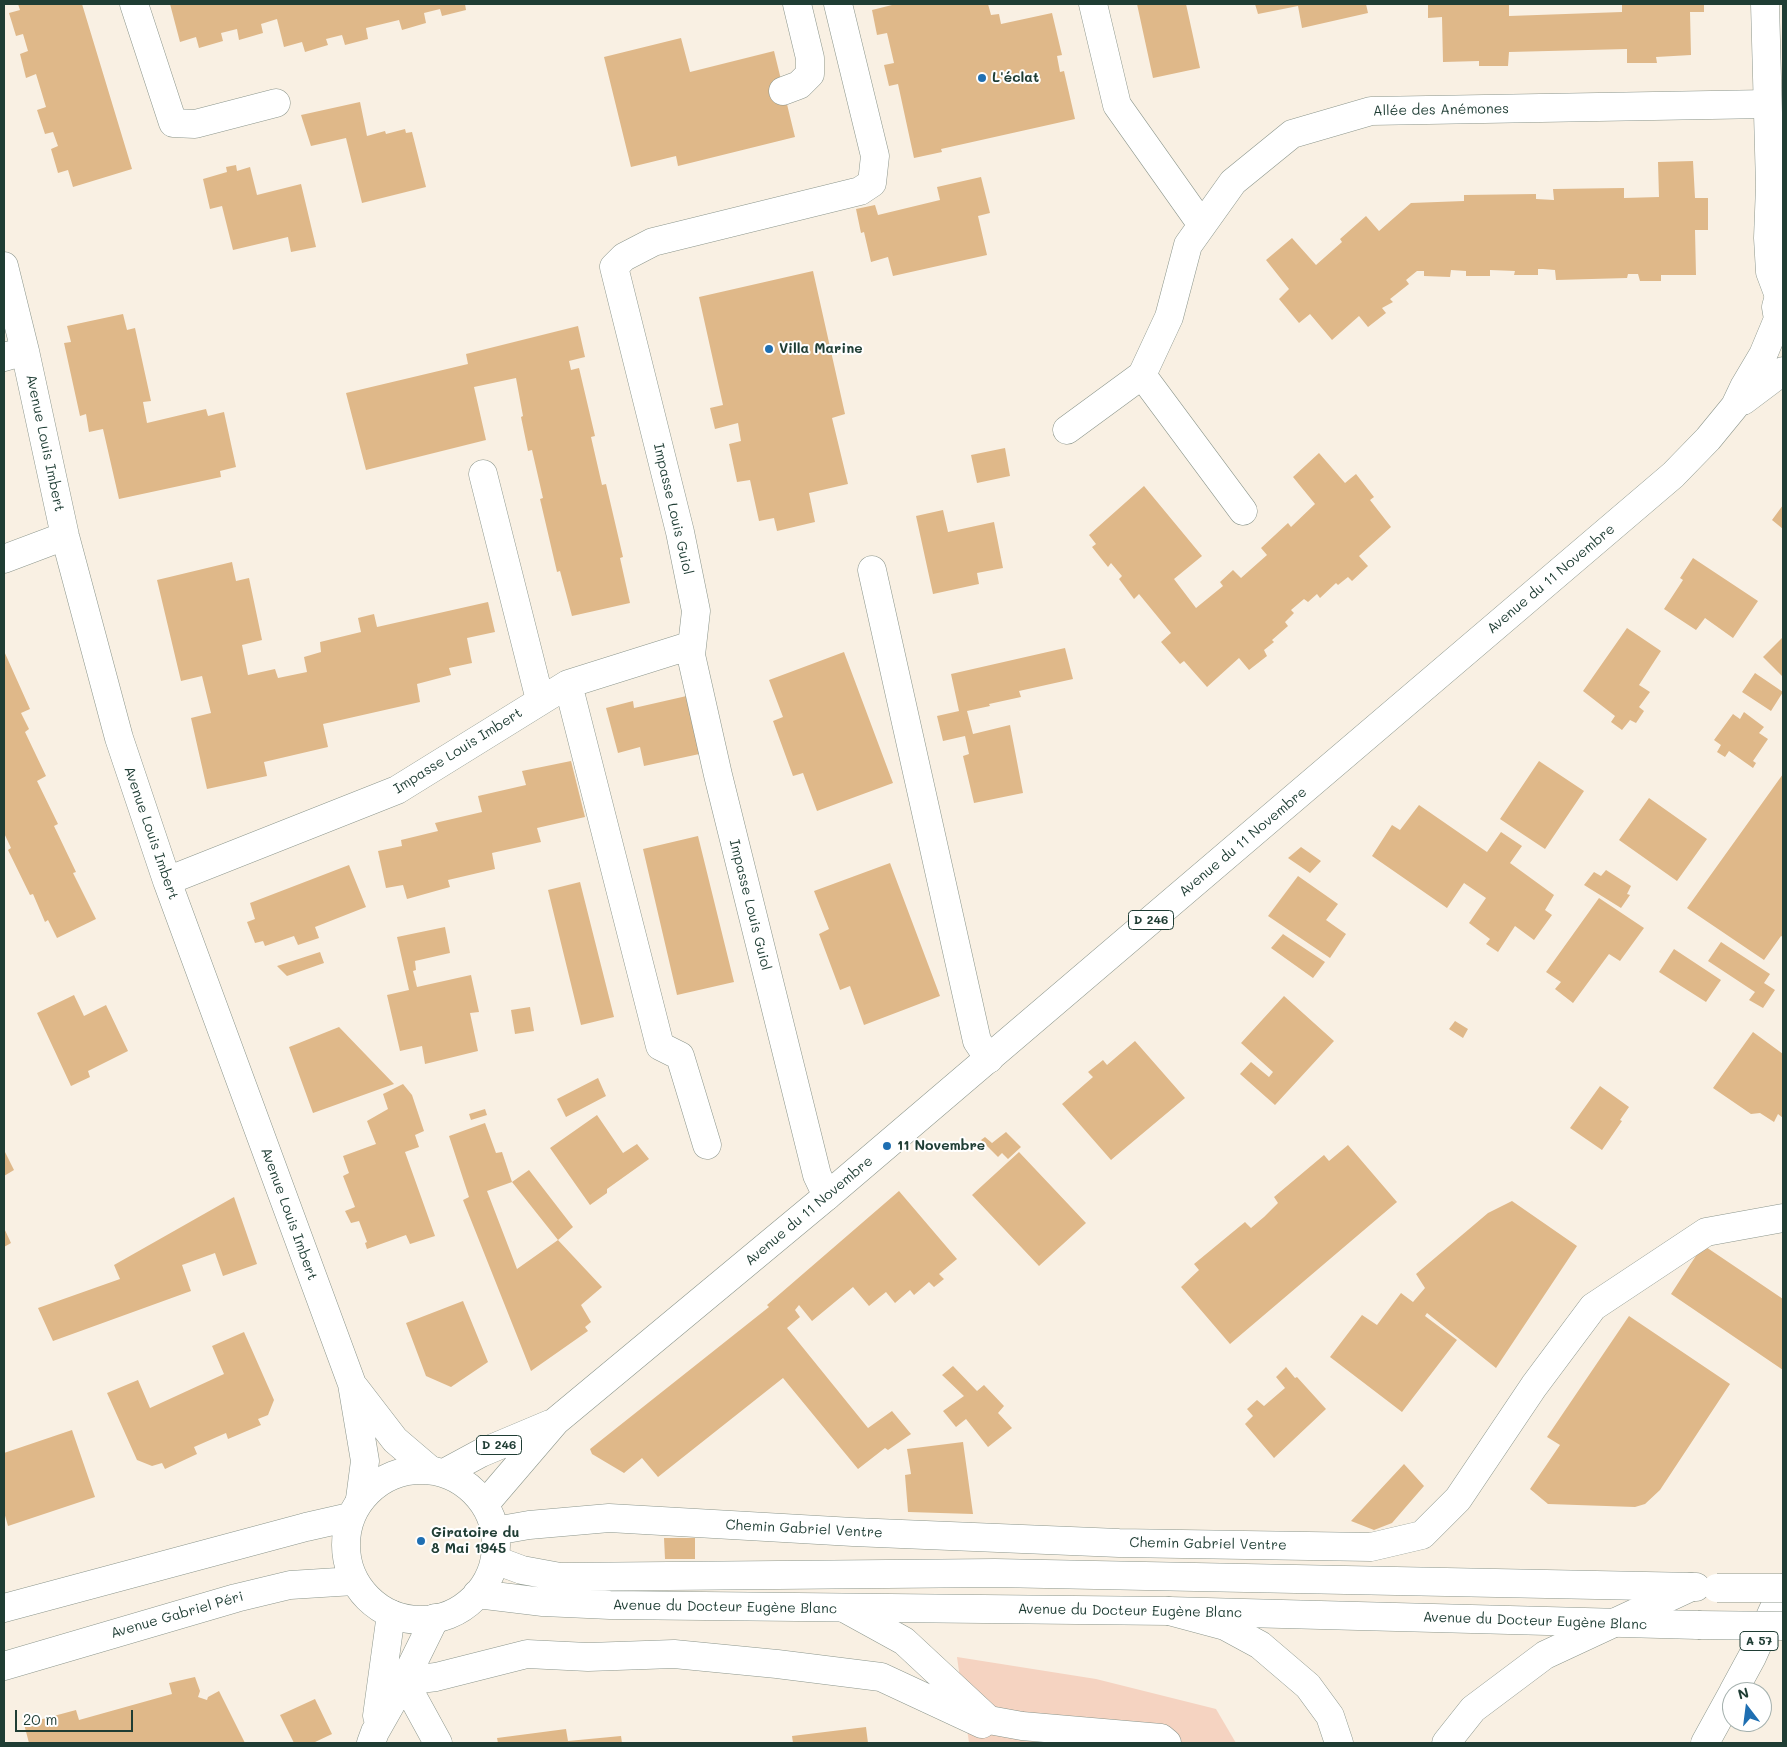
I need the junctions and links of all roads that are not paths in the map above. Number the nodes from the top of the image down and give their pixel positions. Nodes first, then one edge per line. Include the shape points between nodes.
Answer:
1 (134, 4) edge
2 (797, 4) edge
3 (838, 4) edge
4 (1093, 4) edge
5 (1765, 4) edge
6 (784, 91) dead end
7 (276, 103) dead end
8 (1767, 104) junction
9 (1770, 186) junction
10 (1783, 218) edge
11 (1202, 225) junction
12 (4, 266) edge
13 (1781, 308) edge
14 (15, 354) edge
15 (1783, 371) edge
16 (1142, 375) junction
17 (1735, 406) junction
18 (1067, 430) dead end
19 (483, 474) dead end
20 (1243, 511) dead end
21 (65, 536) junction
22 (4, 559) edge
23 (872, 570) dead end
24 (692, 645) junction
25 (568, 684) junction
26 (540, 700) junction
27 (167, 881) junction
28 (989, 1059) junction
29 (707, 1145) dead end
30 (827, 1196) junction
31 (1783, 1218) edge
32 (352, 1384) junction
33 (556, 1421) junction
34 (437, 1471) junction
35 (484, 1504) junction
36 (355, 1508) junction
37 (495, 1531) junction
38 (495, 1560) junction
39 (354, 1581) junction
40 (1704, 1587) junction
41 (1783, 1588) edge
42 (477, 1594) junction
43 (4, 1608) edge
44 (844, 1608) junction
45 (1170, 1611) junction
46 (391, 1614) junction
47 (435, 1618) junction
48 (1610, 1624) junction
49 (1783, 1626) edge
50 (4, 1666) edge
51 (404, 1681) junction
52 (1738, 1682) edge
53 (1722, 1712) edge
54 (984, 1729) edge
55 (373, 1738) edge
56 (438, 1743) edge
57 (1167, 1743) edge
58 (1339, 1743) edge
59 (1446, 1743) edge
60 (1705, 1743) edge

1 - 7 main road via 173,123 195,124
2 - 6 main road via 810,58 810,74 799,85
3 - 24 main road, Impasse Louis Guiol via 875,156 872,183 860,191 653,242 614,266 680,532 696,611
4 - 11 main road via 1117,105
5 - 8 main road
8 - 9 main road
8 - 11 main road, Allée des Anémones via 1370,110 1292,134 1233,182
9 - 10 main road
9 - 13 main road via 1770,272
11 - 16 main road, Allée des Anémones via 1188,245 1169,316
12 - 14 main road, Avenue Louis Imbert
13 - 17 main road, Avenue du 11 Novembre / D 246 via 1763,355
14 - 21 main road, Avenue Louis Imbert
15 - 17 main road, Avenue du 11 Novembre / D 246
16 - 18 main road, Allée des Anémones
16 - 20 main road
17 - 28 main road, Avenue du 11 Novembre / D 246 via 1673,475
19 - 26 main road
21 - 22 main road
21 - 27 main road, Avenue Louis Imbert via 119,738
23 - 28 main road via 977,1041
24 - 25 main road, Impasse Louis Imbert
24 - 30 main road, Impasse Louis Guiol via 691,655 716,766 773,1000 817,1176
25 - 26 main road, Impasse Louis Imbert
25 - 29 main road via 660,1046 680,1056
26 - 27 main road, Impasse Louis Imbert via 396,790
27 - 32 main road, Avenue Louis Imbert
28 - 30 main road, Avenue du 11 Novembre / D 246
30 - 33 main road, Avenue du 11 Novembre / D 246
31 - 37 main road, Chemin Gabriel Ventre via 1706,1232 1593,1308 1534,1386 1458,1499 1422,1535 1371,1546 1118,1543 609,1518
32 - 34 main road, Avenue Louis Imbert via 395,1440
32 - 36 main road, Avenue Louis Imbert via 364,1461
33 - 34 main road, Avenue du 11 Novembre / D 246
33 - 35 main road, Avenue du 11 Novembre / D 246
34 - 35 main road via 467,1485
34 - 36 main road via 410,1470 391,1476 374,1486
35 - 37 main road
36 - 39 main road via 345,1538 346,1560
36 - 43 main road via 306,1526
37 - 38 main road
38 - 40 main road, Avenue du Docteur Eugène Blanc via 522,1570 560,1577 995,1573
38 - 42 main road
39 - 46 main road via 376,1606
39 - 50 main road, Avenue Gabriel Péri via 281,1587
40 - 41 main road, Avenue du Docteur Eugène Blanc, bridge
40 - 48 main road
41 - 52 main road, A 57
42 - 44 main road, Avenue du Docteur Eugène Blanc via 543,1602 610,1605
42 - 47 main road via 451,1614
44 - 45 main road, Avenue du Docteur Eugène Blanc
44 - 54 main road via 904,1641
45 - 48 main road, Avenue du Docteur Eugène Blanc
45 - 58 main road via 1225,1626 1260,1645 1308,1686 1330,1716
46 - 47 main road via 420,1620
46 - 55 main road
47 - 51 main road
48 - 49 main road, Avenue du Docteur Eugène Blanc, bridge
48 - 59 main road via 1544,1656 1473,1709
51 - 54 main road via 436,1677 528,1654 674,1654 881,1677
51 - 55 main road
51 - 56 main road
53 - 60 main road, A 57
54 - 57 main road via 1022,1726 1160,1738

